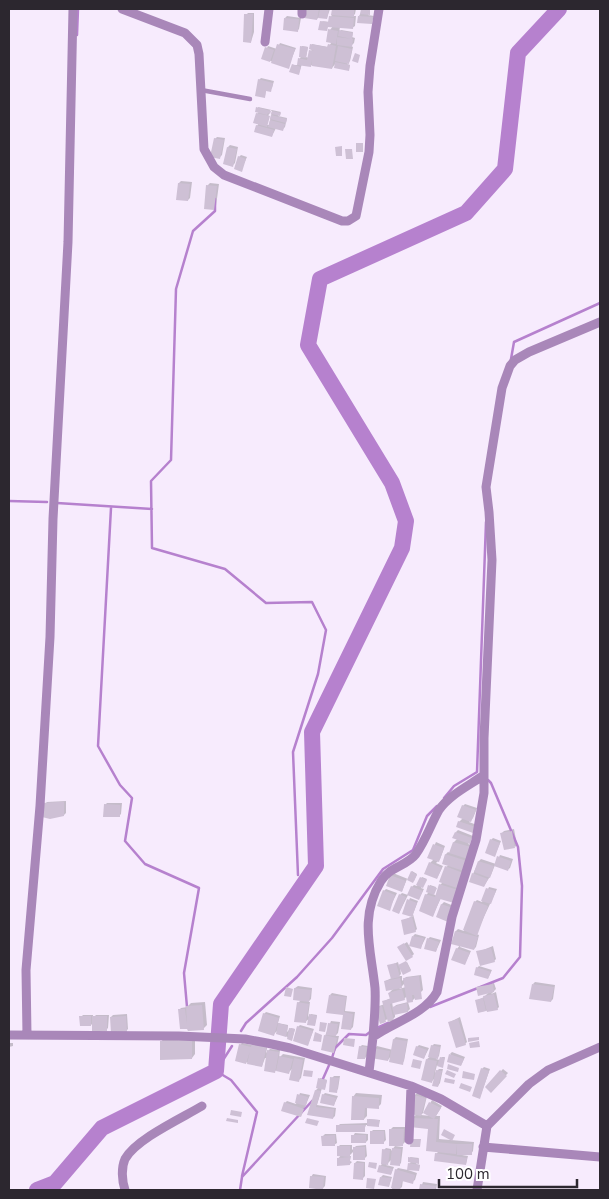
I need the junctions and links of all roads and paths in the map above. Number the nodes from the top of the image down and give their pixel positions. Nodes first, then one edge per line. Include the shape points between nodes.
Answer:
1 (73, 9) edge
2 (122, 9) edge
3 (269, 9) edge
4 (379, 9) edge
5 (265, 42) dead end
6 (200, 90) junction
7 (250, 99) dead end
8 (600, 322) edge
9 (484, 775) junction
10 (9, 1035) edge
11 (27, 1035) junction
12 (373, 1037) junction
13 (600, 1047) edge
14 (369, 1072) junction
15 (411, 1086) junction
16 (202, 1106) dead end
17 (487, 1126) junction
18 (408, 1140) dead end
19 (483, 1147) junction
20 (600, 1157) edge
21 (125, 1190) edge
22 (477, 1190) edge

1 - 11 street via 68,242 53,509 50,637 26,970
2 - 6 street via 191,38 199,54
3 - 5 street
4 - 6 street via 370,66 369,152 358,211 352,219 342,221 224,175 214,167 204,149
6 - 7 lane
8 - 9 street via 514,360 502,388 486,487 492,560
9 - 12 street via 476,840 452,917 437,992 433,1000 415,1013
9 - 12 street via 449,799 440,809 412,860 388,872 381,880 367,926 375,991
10 - 11 street
11 - 14 street via 230,1038 290,1048
12 - 14 street
13 - 17 street via 548,1070 529,1084
14 - 15 street
15 - 17 street
15 - 18 street
16 - 21 street via 136,1146 125,1160 122,1174
17 - 19 street
19 - 20 street
19 - 22 street

